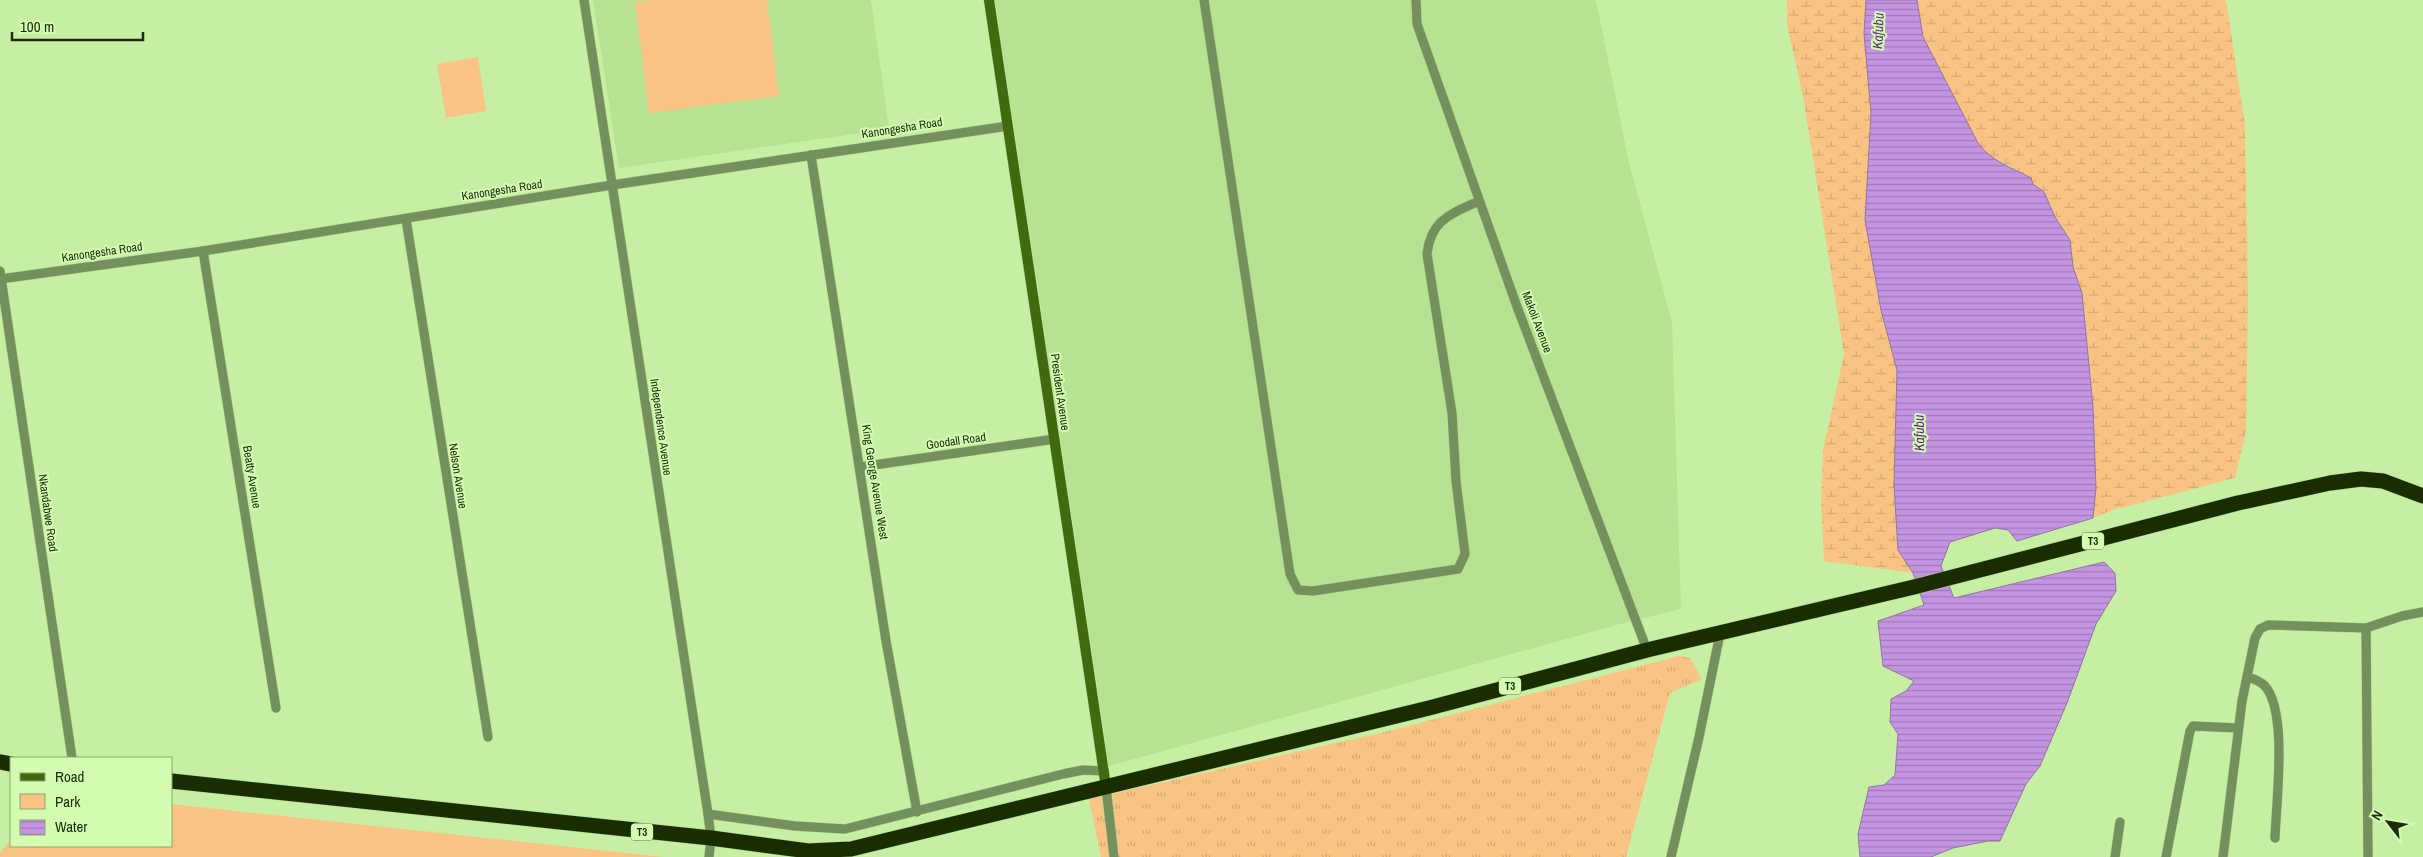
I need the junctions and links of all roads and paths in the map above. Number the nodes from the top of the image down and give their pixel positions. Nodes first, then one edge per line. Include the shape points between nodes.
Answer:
1 (584, 0) edge
2 (989, 0) edge
3 (1204, 0) edge
4 (1416, 0) edge
5 (1008, 126) junction
6 (811, 155) junction
7 (612, 185) junction
8 (1479, 201) junction
9 (406, 219) junction
10 (202, 251) junction
11 (0, 276) edge
12 (1055, 439) junction
13 (860, 467) junction
14 (2423, 496) edge
15 (2423, 612) edge
16 (2366, 628) junction
17 (1720, 634) junction
18 (1647, 650) junction
19 (2248, 677) junction
20 (276, 708) dead end
21 (2238, 728) junction
22 (488, 737) dead end
23 (72, 757) edge
24 (1104, 771) junction
25 (172, 781) edge
26 (1106, 787) junction
27 (917, 812) junction
28 (708, 814) junction
29 (2120, 822) dead end
30 (711, 838) junction
31 (2275, 838) dead end
32 (709, 857) edge
33 (1114, 857) edge
34 (1671, 857) edge
35 (2115, 857) edge
36 (2166, 857) edge
37 (2223, 857) edge
38 (2368, 857) edge

1 - 7 street, Independence Avenue
2 - 5 main road, President Avenue
3 - 8 street via 1290,574 1298,590 1313,591 1458,569 1463,562 1465,554 1452,412 1427,254 1432,232 1438,224 1448,215
4 - 8 street, Makoli Avenue via 1417,24
5 - 6 street, Kanongesha Road
5 - 12 main road, President Avenue
6 - 7 street, Kanongesha Road
6 - 13 street, King George Avenue West
7 - 9 street, Kanongesha Road
7 - 28 street, Independence Avenue
8 - 18 street, Makoli Avenue
9 - 10 street, Kanongesha Road
9 - 22 street, Nelson Avenue
10 - 11 street, Kanongesha Road
10 - 20 street, Beatty Avenue
11 - 23 street, Nkandabwe Road
12 - 13 street, Goodall Road
12 - 24 main road, President Avenue
13 - 27 street, King George Avenue West via 886,641
14 - 17 highway, T3 via 2384,481 2360,479 2330,483 2238,503
15 - 16 street
16 - 19 street via 2268,625 2260,629 2255,638
16 - 38 street
17 - 18 highway, T3
17 - 34 street
18 - 26 highway, T3 via 1429,708
19 - 21 street
19 - 31 street via 2264,684 2270,693 2277,730 2280,754
21 - 36 street via 2193,726
21 - 37 street
24 - 26 main road, President Avenue
24 - 27 street via 1083,770 1063,774
25 - 30 highway, T3
26 - 30 highway, T3 via 850,849 808,850
26 - 33 street
27 - 28 street via 845,830
28 - 30 street, Independence Avenue
29 - 35 street
30 - 32 street, Independence Avenue

